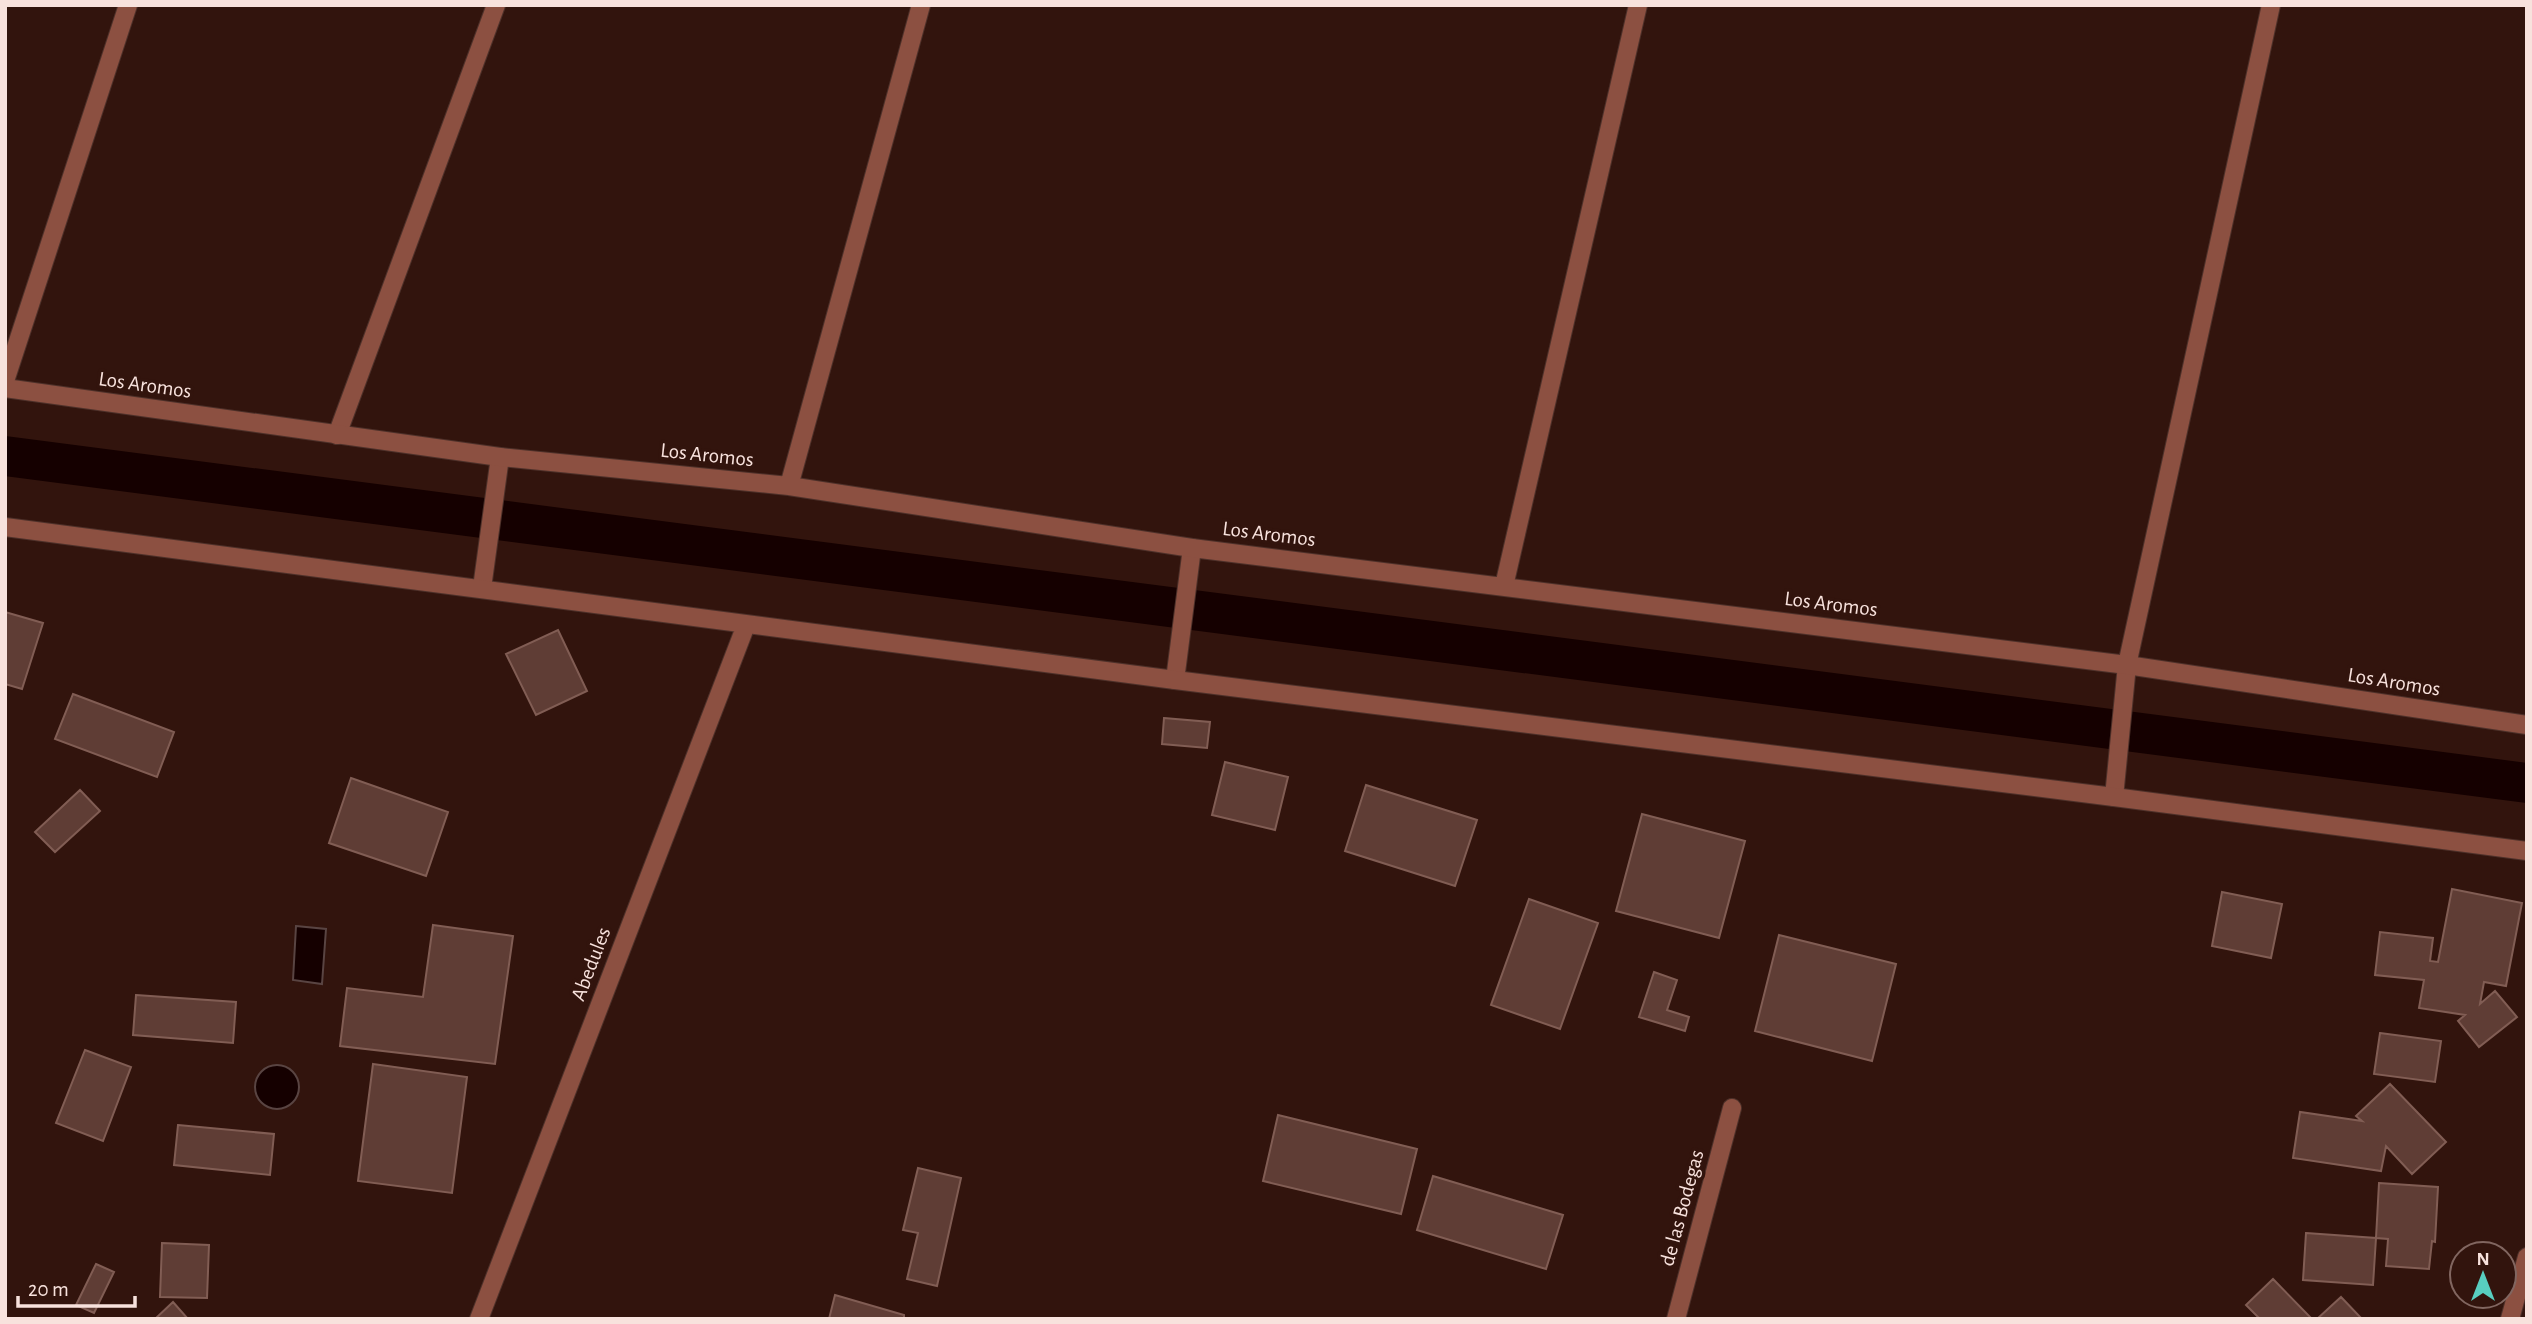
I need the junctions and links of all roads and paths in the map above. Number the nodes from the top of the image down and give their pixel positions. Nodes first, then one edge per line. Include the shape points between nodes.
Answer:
1 (128, 5) edge
2 (496, 5) edge
3 (921, 5) edge
4 (1638, 5) edge
5 (2272, 5) edge
6 (5, 381) edge
7 (5, 388) edge
8 (337, 435) junction
9 (500, 457) junction
10 (789, 486) junction
11 (5, 527) edge
12 (1192, 548) junction
13 (1504, 586) junction
14 (482, 589) junction
15 (746, 625) junction
16 (2127, 665) junction
17 (1175, 680) junction
18 (2527, 725) edge
19 (2114, 797) junction
20 (2527, 851) edge
21 (1732, 1108) dead end
22 (2527, 1257) edge
23 (479, 1319) edge
24 (1675, 1319) edge
25 (2510, 1319) edge

1 - 6 street
2 - 8 street
3 - 10 street
4 - 13 street
5 - 16 street
7 - 8 street, Los Aromos
8 - 9 street, Los Aromos
9 - 10 street, Los Aromos
9 - 14 street
10 - 12 street, Los Aromos
11 - 14 street
12 - 13 street, Los Aromos
12 - 17 street
13 - 16 street, Los Aromos
14 - 15 street
15 - 17 street
15 - 23 street, Abedules
16 - 18 street, Los Aromos
16 - 19 street
17 - 19 street
19 - 20 street
21 - 24 street, de las Bodegas
22 - 25 street

